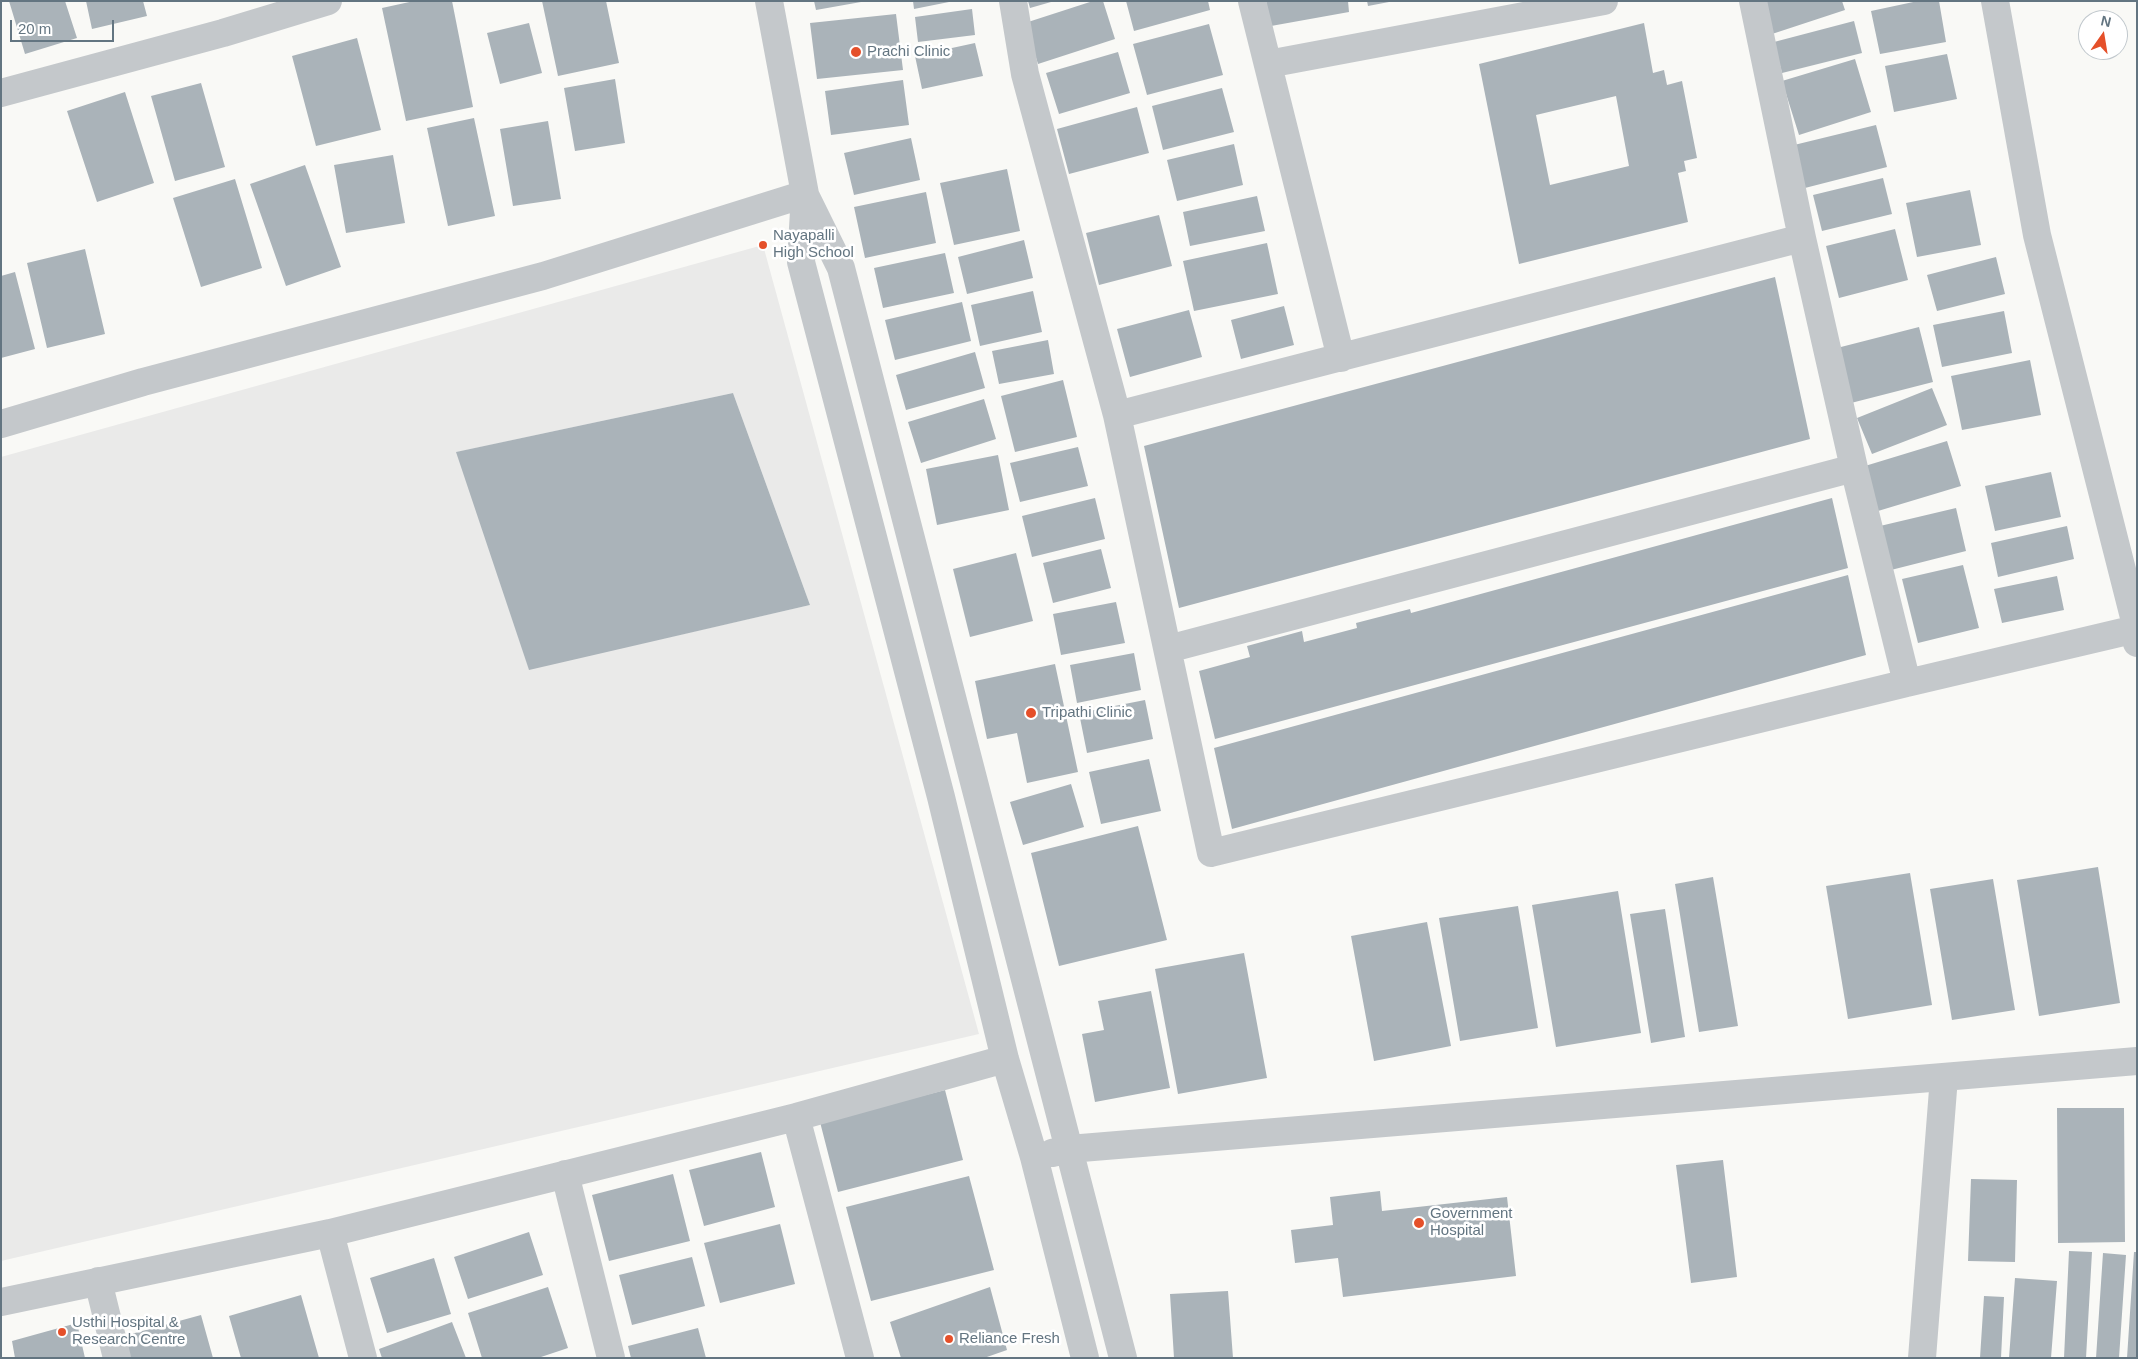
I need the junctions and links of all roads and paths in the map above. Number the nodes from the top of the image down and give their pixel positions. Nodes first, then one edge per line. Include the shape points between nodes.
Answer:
1 (328, 1) edge
2 (769, 1) edge
3 (1013, 1) edge
4 (1252, 1) edge
5 (1604, 1) edge
6 (1753, 1) edge
7 (1995, 1) edge
8 (1489, 12) edge
9 (1268, 64) junction
10 (1, 93) edge
11 (805, 194) junction
12 (1802, 238) junction
13 (1341, 358) junction
14 (1117, 415) junction
15 (1, 424) edge
16 (1854, 468) junction
17 (2136, 634) edge
18 (1168, 649) junction
19 (1907, 683) junction
20 (1005, 1058) junction
21 (2137, 1062) edge
22 (1944, 1077) junction
23 (796, 1117) junction
24 (1069, 1149) junction
25 (1034, 1157) junction
26 (565, 1174) junction
27 (330, 1233) junction
28 (98, 1281) junction
29 (1, 1302) edge
30 (117, 1358) edge
31 (363, 1358) edge
32 (611, 1358) edge
33 (860, 1358) edge
34 (1084, 1358) edge
35 (1123, 1358) edge
36 (1922, 1358) edge

1 - 10 street
2 - 11 street
3 - 14 street via 1025,74
4 - 9 street
5 - 8 street
6 - 12 street
7 - 17 street via 2037,235
8 - 9 street
9 - 13 street
11 - 15 street via 543,276 143,382
11 - 20 street via 801,262 941,797
11 - 24 street via 841,268
12 - 13 street
12 - 16 street
13 - 14 street
14 - 18 street
16 - 18 street
16 - 19 street
17 - 19 street
18 - 19 street via 1211,853
20 - 23 street
20 - 25 street
21 - 22 street
22 - 24 street
22 - 36 street
23 - 26 street
23 - 33 street
24 - 25 street
24 - 35 street
25 - 34 street
26 - 27 street
26 - 32 street
27 - 28 street
27 - 31 street
28 - 29 street
28 - 30 street

